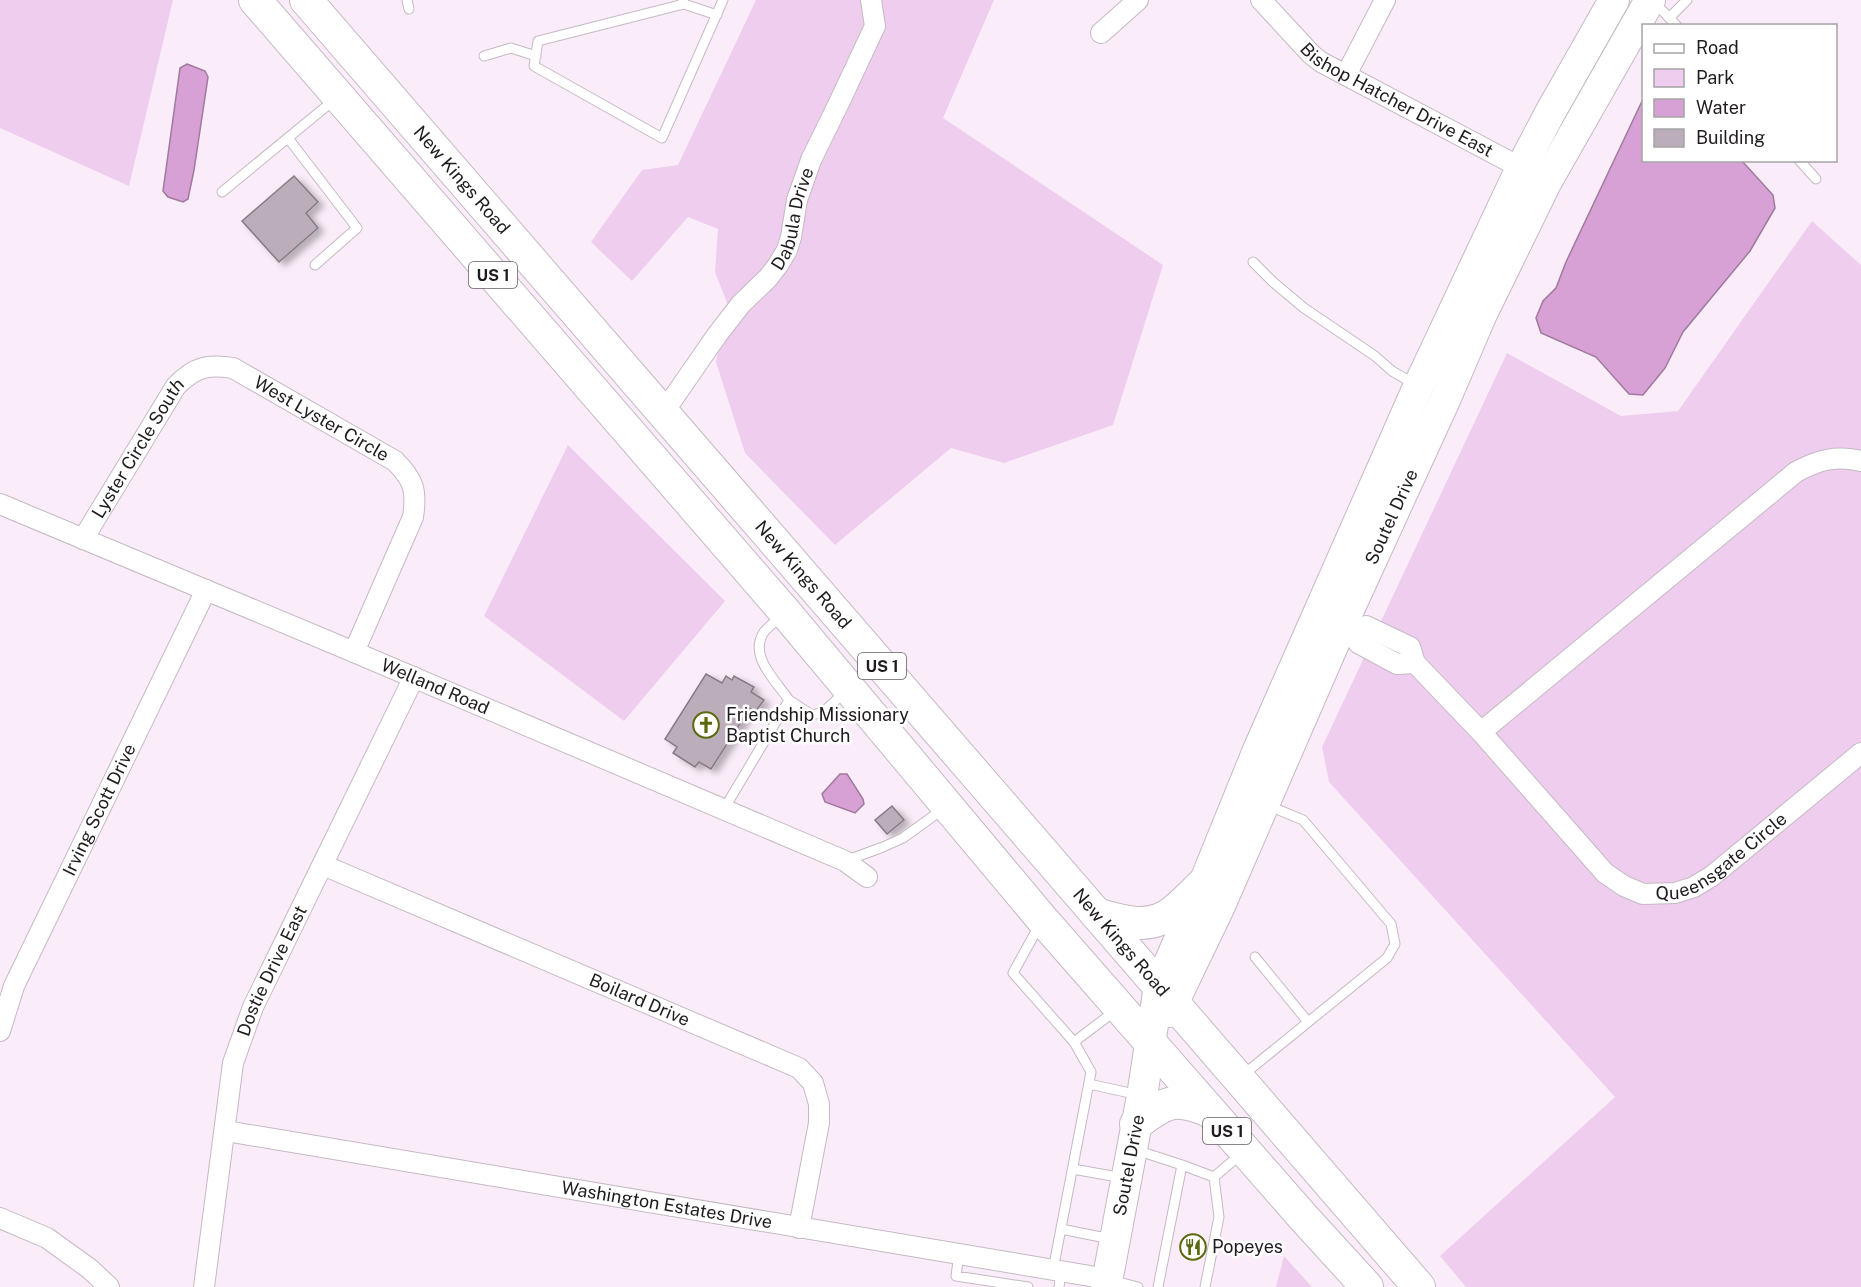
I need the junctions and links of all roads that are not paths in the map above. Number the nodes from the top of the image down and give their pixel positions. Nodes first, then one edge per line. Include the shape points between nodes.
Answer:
1 (255, 0) edge
2 (306, 0) edge
3 (723, 0) edge
4 (871, 0) edge
5 (1137, 0) edge
6 (1261, 0) edge
7 (1385, 0) edge
8 (1614, 0) edge
9 (1688, 0) edge
10 (684, 2) edge
11 (1657, 6) edge
12 (717, 15) junction
13 (1644, 24) edge
14 (1675, 24) edge
15 (1642, 27) edge
16 (1101, 33) dead end
17 (484, 56) dead end
18 (536, 56) junction
19 (366, 70) junction
20 (1346, 75) junction
21 (338, 96) junction
22 (288, 138) junction
23 (1801, 162) edge
24 (1534, 175) junction
25 (1816, 179) dead end
26 (222, 192) dead end
27 (1253, 262) dead end
28 (315, 265) dead end
29 (204, 367) joint
30 (1432, 393) junction
31 (663, 413) junction
32 (1861, 461) edge
33 (0, 504) edge
34 (83, 539) junction
35 (811, 584) junction
36 (206, 590) junction
37 (785, 612) junction
38 (1338, 622) junction
39 (354, 652) junction
40 (414, 677) junction
41 (849, 688) junction
42 (789, 700) junction
43 (1481, 732) junction
44 (1861, 753) edge
45 (1264, 804) junction
46 (947, 806) junction
47 (724, 809) junction
48 (845, 861) junction
49 (323, 865) junction
50 (867, 877) dead end
51 (1204, 883) junction
52 (1096, 914) junction
53 (1042, 919) junction
54 (1255, 957) dead end
55 (1166, 995) junction
56 (1120, 1008) junction
57 (1308, 1022) junction
58 (0, 1031) edge
59 (1074, 1042) junction
60 (1150, 1043) junction
61 (1239, 1078) junction
62 (1089, 1084) junction
63 (1209, 1111) junction
64 (1137, 1123) junction
65 (226, 1131) junction
66 (1245, 1151) junction
67 (1182, 1165) junction
68 (1073, 1169) junction
69 (1214, 1178) junction
70 (1126, 1179) junction
71 (0, 1218) edge
72 (799, 1228) junction
73 (1061, 1229) junction
74 (1115, 1240) junction
75 (959, 1254) junction
76 (1012, 1263) junction
77 (1058, 1276) edge
78 (1107, 1283) edge
79 (1009, 1284) junction
80 (109, 1287) edge
81 (204, 1287) edge
82 (1028, 1287) edge
83 (1138, 1287) edge
84 (1158, 1287) edge
85 (1205, 1287) edge
86 (1367, 1287) edge
87 (1419, 1287) edge

1 - 21 highway, US 1
2 - 19 highway, New Kings Road / US 1
3 - 12 lane
4 - 31 street, Dabula Drive via 875,26 811,160 786,250 773,272 717,335
5 - 16 street
6 - 20 street, Bishop Hatcher Drive East via 1311,54
7 - 20 street
8 - 24 main road, Soutel Drive via 1551,111
9 - 11 lane
10 - 12 lane
10 - 18 lane via 538,41
11 - 13 main road, Soutel Drive
11 - 14 lane
12 - 18 lane via 662,138 534,66
15 - 24 main road, Soutel Drive
17 - 18 lane via 511,48
19 - 21 street
19 - 31 highway, New Kings Road / US 1
20 - 24 street, Bishop Hatcher Drive East
21 - 22 lane
21 - 37 highway, US 1
22 - 26 lane
22 - 28 lane via 357,228
23 - 25 lane
24 - 30 main road, Soutel Drive
27 - 30 lane via 1304,308 1392,371
29 - 34 street, Lyster Circle South via 188,374 176,386
29 - 39 street, West Lyster Circle via 233,368 395,461 413,484 413,517
30 - 38 main road, Soutel Drive
31 - 35 highway, New Kings Road / US 1
32 - 43 street via 1816,461 1796,472
33 - 34 street, Welland Road
34 - 36 street, Welland Road
35 - 37 street
35 - 52 highway, New Kings Road / US 1
36 - 39 street, Welland Road
36 - 58 street, Irving Scott Drive via 14,986
37 - 41 highway, US 1
37 - 42 lane via 758,645 760,659
38 - 43 street, Queensgate Circle via 1366,626 1410,647 1416,663
38 - 45 main road, Soutel Drive
38 - 51 main road, Soutel Drive via 1258,750
39 - 40 street, Welland Road
40 - 47 street, Welland Road
40 - 49 street, Dostie Drive East
41 - 42 lane via 823,712 812,715
41 - 46 highway, US 1
42 - 47 lane
43 - 44 street, Queensgate Circle via 1605,873 1643,894 1694,888 1713,876
45 - 55 main road, Soutel Drive via 1219,908
45 - 57 lane via 1303,820 1391,924 1395,944 1387,958
46 - 48 lane via 903,838
46 - 53 highway, US 1
47 - 48 street, Welland Road
48 - 50 street, Welland Road
49 - 65 street, Dostie Drive East via 253,1007 233,1063
49 - 72 street, Boilard Drive via 800,1068 813,1083 819,1123
51 - 52 highway via 1166,917 1146,923
51 - 55 main road, Soutel Drive
52 - 55 highway, New Kings Road / US 1
53 - 56 highway, US 1
53 - 59 lane via 1013,973
54 - 57 lane
55 - 60 main road, Soutel Drive
55 - 61 highway, New Kings Road / US 1
56 - 59 lane
56 - 60 highway, US 1
57 - 61 lane
59 - 62 lane via 1092,1072
60 - 63 highway, US 1
60 - 64 main road, Soutel Drive
61 - 87 highway, New Kings Road / US 1
62 - 64 lane
62 - 68 lane
63 - 64 highway via 1176,1102 1156,1109
63 - 66 highway, US 1
64 - 67 lane
64 - 70 main road, Soutel Drive
65 - 72 street, Washington Estates Drive
65 - 81 street, Dostie Drive East
66 - 69 lane
66 - 86 highway, US 1
67 - 69 lane
67 - 84 lane
68 - 70 lane
68 - 73 lane
69 - 85 lane via 1220,1217
70 - 74 main road, Soutel Drive
71 - 80 street via 47,1238
72 - 75 street, Washington Estates Drive
73 - 74 lane
73 - 77 lane
74 - 78 main road, Soutel Drive
75 - 76 street, Washington Estates Drive
75 - 79 lane via 956,1276
76 - 77 street, Washington Estates Drive
76 - 79 lane
77 - 78 street, Washington Estates Drive
78 - 83 lane
79 - 82 lane

